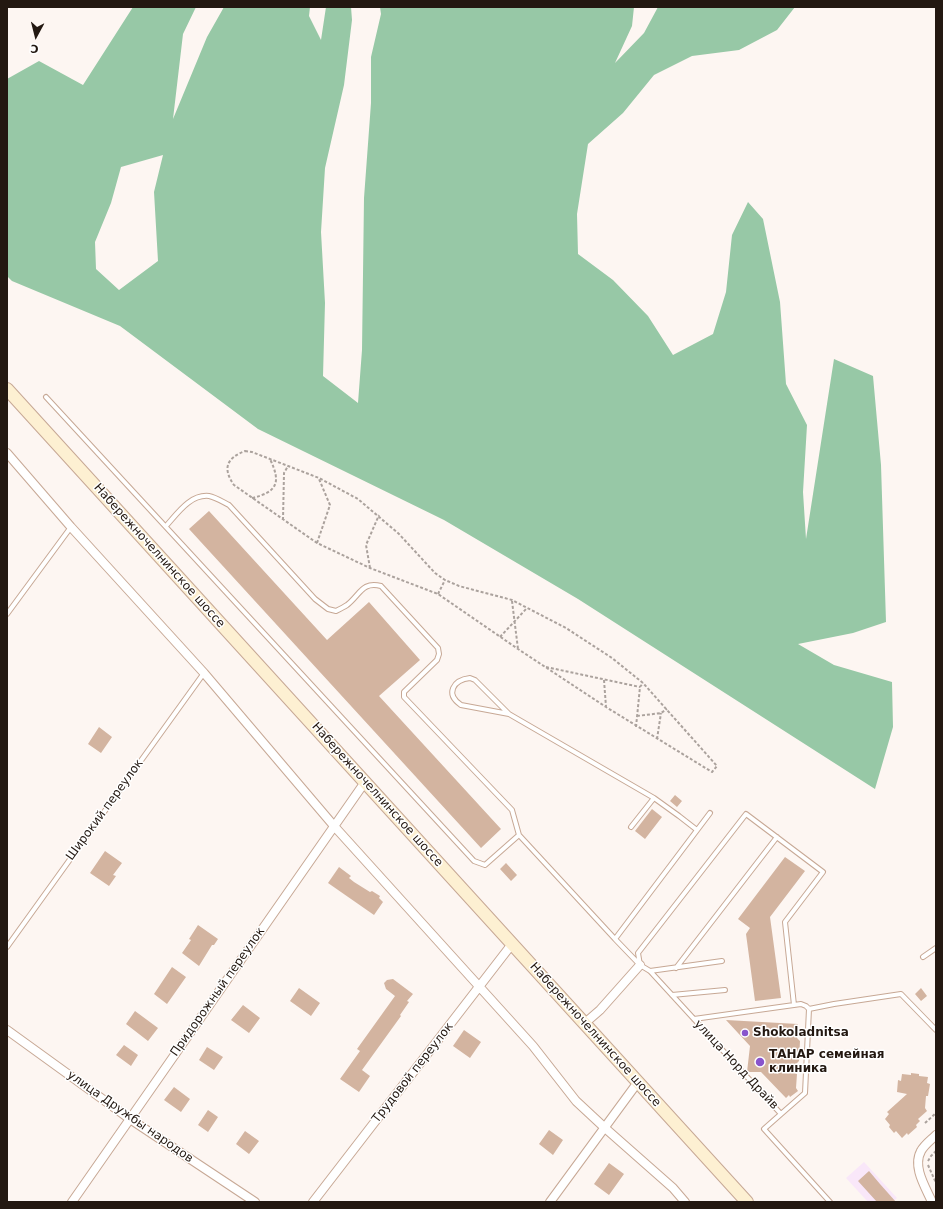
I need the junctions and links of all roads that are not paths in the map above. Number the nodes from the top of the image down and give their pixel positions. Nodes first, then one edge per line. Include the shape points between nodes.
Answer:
1 (7, 389) edge
2 (46, 397) dead end
3 (7, 453) edge
4 (166, 526) junction
5 (71, 527) junction
6 (7, 614) edge
7 (204, 673) junction
8 (509, 714) junction
9 (365, 782) junction
10 (654, 798) junction
11 (710, 813) dead end
12 (334, 826) junction
13 (631, 827) dead end
14 (697, 830) junction
15 (518, 835) junction
16 (777, 837) junction
17 (615, 939) junction
18 (512, 944) junction
19 (7, 947) edge
20 (936, 948) edge
21 (923, 957) dead end
22 (722, 961) dead end
23 (640, 965) junction
24 (676, 968) junction
25 (650, 971) junction
26 (480, 988) junction
27 (725, 990) dead end
28 (672, 995) junction
29 (794, 1005) junction
30 (809, 1009) junction
31 (694, 1019) junction
32 (585, 1023) junction
33 (7, 1030) edge
34 (936, 1030) edge
35 (638, 1082) junction
36 (781, 1114) junction
37 (130, 1119) junction
38 (605, 1128) junction
39 (936, 1135) edge
40 (72, 1202) edge
41 (255, 1202) edge
42 (312, 1202) edge
43 (550, 1202) edge
44 (685, 1202) edge
45 (747, 1202) edge
46 (830, 1202) edge
47 (932, 1202) edge

1 - 9 main road, Набережночелнинское шоссе
2 - 4 lane
3 - 5 street
4 - 15 lane via 474,861 485,865
4 - 15 lane via 190,501 200,496 210,496 229,505 315,599 328,609 336,611 347,605 366,586 380,586 438,648 437,660 404,692 404,697 512,810
5 - 6 lane
5 - 7 street
7 - 12 street
7 - 19 lane, Широкий переулок
8 - 8 lane via 470,678 453,688 453,698 462,705
8 - 10 lane
9 - 12 street, Придорожный переулок
9 - 18 main road, Набережночелнинское шоссе
10 - 13 lane
10 - 14 lane
11 - 14 lane
12 - 26 street
12 - 37 street, Придорожный переулок
14 - 17 lane
15 - 17 lane, улица Норд Драйв
16 - 23 lane via 746,814 638,953
16 - 24 lane
16 - 29 lane via 823,872 786,922
17 - 23 lane, улица Норд Драйв
18 - 26 street, Трудовой переулок
18 - 32 main road, Набережночелнинское шоссе
20 - 21 lane
22 - 24 lane
23 - 25 lane, улица Норд Драйв
23 - 32 street
24 - 25 lane
25 - 28 lane, улица Норд Драйв
26 - 38 street via 533,1046 576,1100
26 - 42 street, Трудовой переулок
27 - 28 lane
28 - 31 lane, улица Норд Драйв
29 - 30 lane via 801,1004
29 - 31 lane
30 - 34 lane via 901,994
30 - 36 lane via 806,1093
31 - 36 lane, улица Норд Драйв
32 - 35 main road, Набережночелнинское шоссе
33 - 37 street, улица Дружбы народов
35 - 38 street
35 - 45 main road, Набережночелнинское шоссе
36 - 46 lane, улица Норд Драйв via 764,1129
37 - 40 street, Придорожный переулок
37 - 41 street, улица Дружбы народов
38 - 43 street
38 - 44 street via 673,1188
39 - 47 street via 918,1158 920,1174

